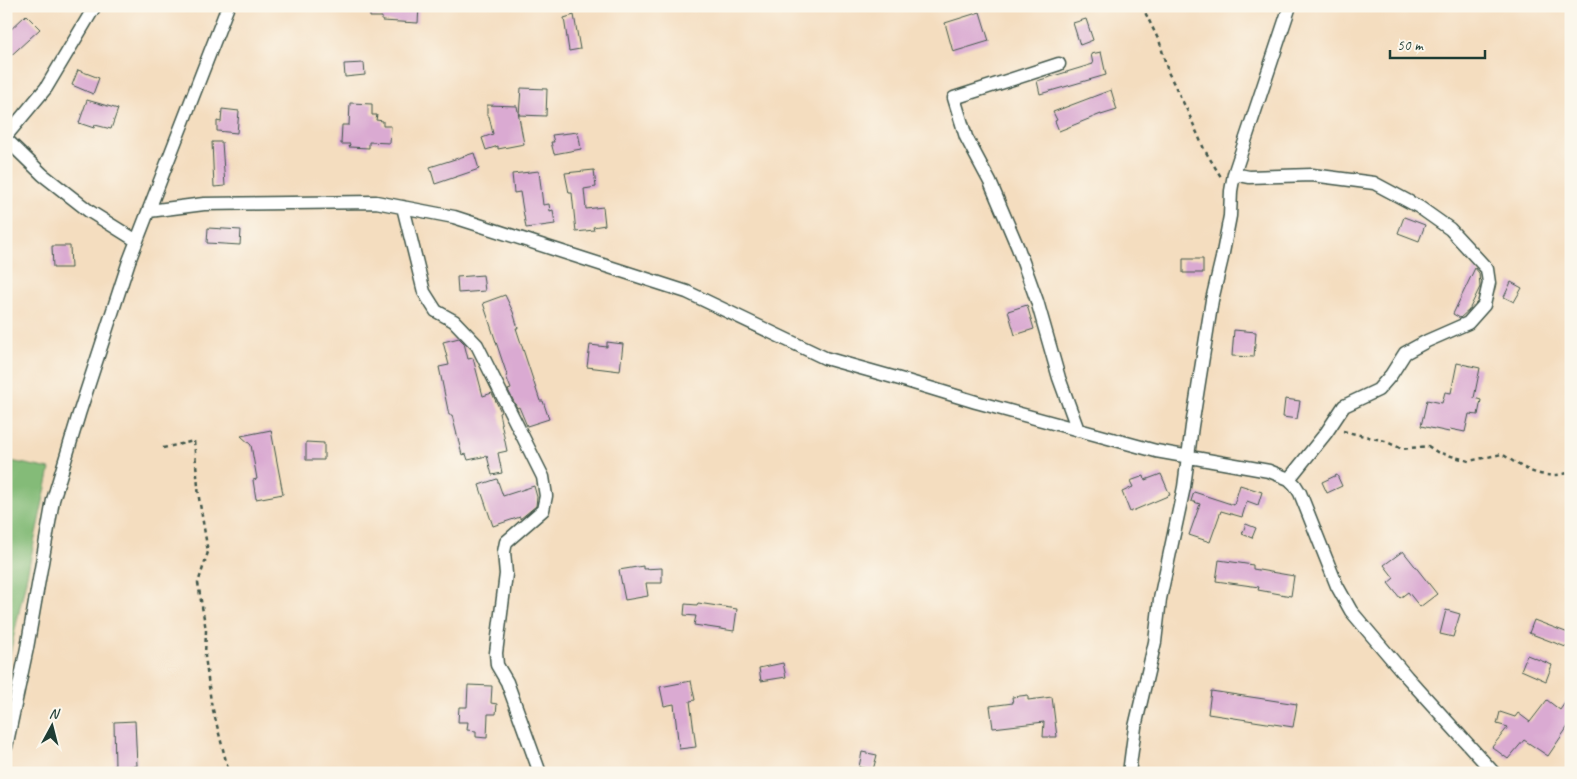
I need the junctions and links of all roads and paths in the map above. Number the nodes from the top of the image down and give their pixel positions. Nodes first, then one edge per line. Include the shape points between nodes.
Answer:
1 (95, 6) edge
2 (228, 6) edge
3 (1142, 6) edge
4 (1290, 6) edge
5 (1059, 64) dead end
6 (6, 138) edge
7 (1234, 174) junction
8 (1231, 191) junction
9 (403, 207) junction
10 (149, 211) junction
11 (137, 241) junction
12 (1329, 428) junction
13 (1078, 430) junction
14 (163, 448) dead end
15 (1188, 458) junction
16 (1571, 472) edge
17 (1289, 479) junction
18 (6, 747) edge
19 (229, 773) edge
20 (540, 773) edge
21 (1129, 773) edge
22 (1494, 773) edge

1 - 6 street via 46,88
2 - 10 street
3 - 8 path via 1204,149
4 - 7 street
5 - 13 street via 954,98 966,137 990,182 1018,248
6 - 11 street via 43,175 88,211
7 - 8 street
7 - 12 street via 1249,177 1312,175 1374,182 1450,229 1487,269 1489,283 1484,304 1468,323 1405,353 1378,390 1344,406
8 - 15 street via 1230,216 1212,300
9 - 10 street via 376,202 264,202 204,204
9 - 13 street via 454,217 687,292 825,358
9 - 20 street via 424,292 436,311 454,321 477,345 543,477 546,496 543,510 506,542 506,574 496,654 497,665 507,682
10 - 11 street
11 - 18 street via 53,500
12 - 16 path via 1386,441 1402,449 1428,446 1437,452 1469,461 1502,454 1526,470 1543,476
12 - 17 street
13 - 15 street
14 - 19 path via 194,441 208,552 198,583 206,630 205,656 211,702
15 - 17 street via 1254,468
15 - 21 street
17 - 22 street via 1300,493 1350,611

